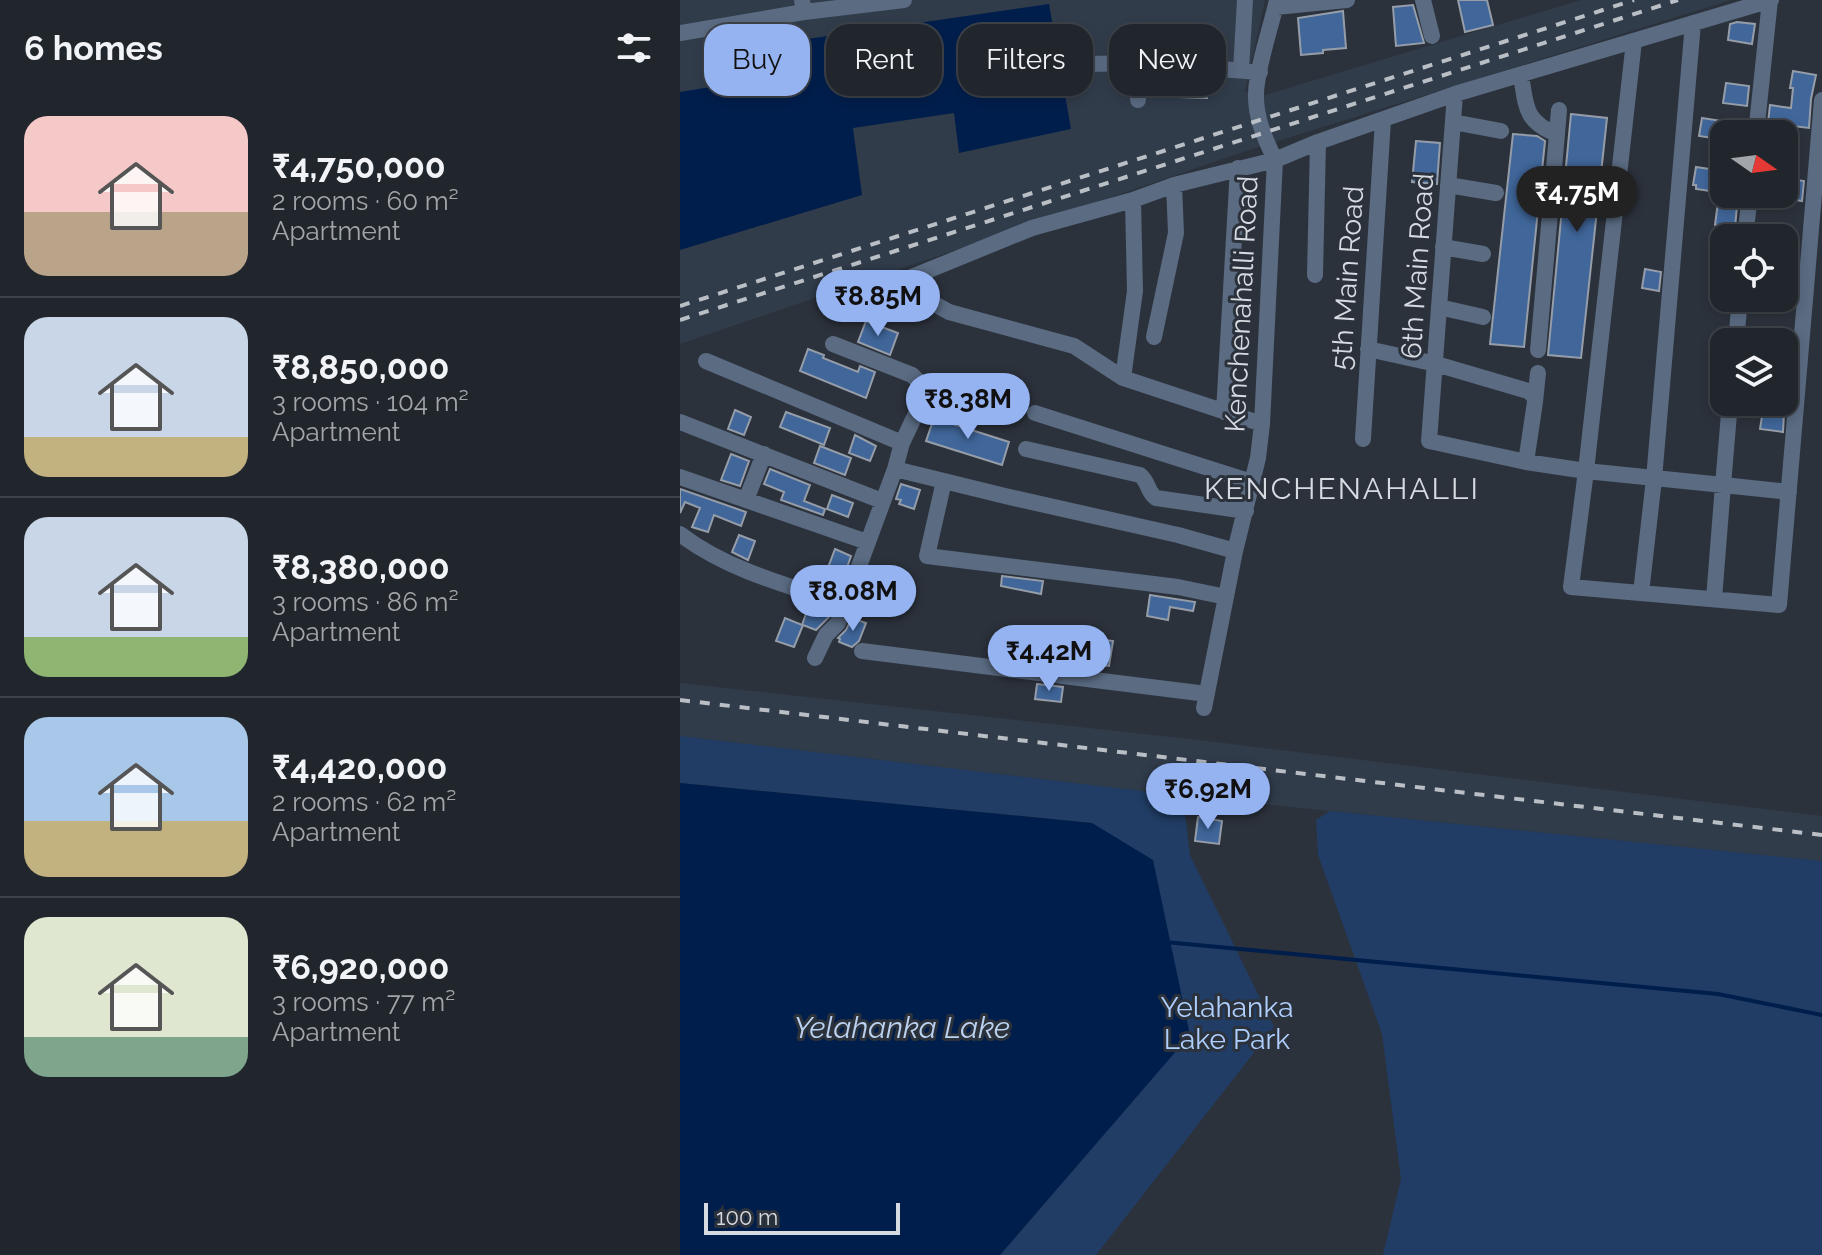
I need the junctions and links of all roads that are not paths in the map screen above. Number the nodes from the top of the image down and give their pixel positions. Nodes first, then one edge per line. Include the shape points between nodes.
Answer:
1 (904, 0) edge
2 (1245, 0) edge
3 (1347, 0) edge
4 (1423, 0) edge
5 (1770, 0) edge
6 (1276, 4) edge
7 (803, 6) edge
8 (1693, 23) junction
9 (680, 33) edge
10 (1432, 36) dead end
11 (1634, 41) junction
12 (1226, 69) edge
13 (1241, 70) junction
14 (1260, 72) junction
15 (1521, 75) junction
16 (1455, 94) junction
17 (1138, 96) edge
18 (1138, 100) dead end
19 (1822, 100) edge
20 (1559, 110) dead end
21 (1383, 120) junction
22 (1757, 120) edge
23 (1453, 122) junction
24 (1501, 131) dead end
25 (1557, 134) junction
26 (1318, 142) junction
27 (1275, 160) junction
28 (1238, 168) junction
29 (1174, 185) junction
30 (1448, 185) junction
31 (1496, 193) dead end
32 (1133, 200) junction
33 (1443, 247) junction
34 (1483, 254) dead end
35 (1315, 275) dead end
36 (1439, 307) junction
37 (1483, 317) dead end
38 (1154, 337) dead end
39 (833, 344) dead end
40 (1368, 349) junction
41 (1538, 350) dead end
42 (706, 361) dead end
43 (1436, 364) junction
44 (1538, 373) dead end
45 (1123, 378) junction
46 (972, 384) dead end
47 (922, 397) junction
48 (1535, 402) junction
49 (1224, 412) junction
50 (1035, 413) dead end
51 (1729, 416) edge
52 (680, 422) edge
53 (1262, 424) junction
54 (1363, 439) dead end
55 (902, 443) junction
56 (1026, 449) dead end
57 (764, 454) junction
58 (1526, 462) junction
59 (895, 469) junction
60 (1586, 471) junction
61 (680, 477) edge
62 (1654, 479) junction
63 (944, 481) junction
64 (1252, 482) junction
65 (1723, 485) junction
66 (1789, 492) junction
67 (746, 500) junction
68 (882, 501) junction
69 (1246, 511) junction
70 (680, 534) edge
71 (867, 542) junction
72 (1235, 551) junction
73 (1641, 593) junction
74 (1226, 597) junction
75 (1714, 599) junction
76 (845, 604) junction
77 (862, 651) dead end
78 (815, 658) dead end

1 - 7 street
2 - 13 street
3 - 6 street
4 - 10 street
5 - 8 street
5 - 22 street
6 - 14 street, Kenchenahalli Road
7 - 9 street
8 - 11 street
8 - 62 street
11 - 15 street
11 - 60 street
12 - 13 street
13 - 14 street
14 - 27 street, Kenchenahalli Road via 1259,121
15 - 16 street
15 - 25 street via 1529,115
16 - 21 street
16 - 23 street, 6th Main Road
17 - 18 street
19 - 66 street
20 - 25 street
21 - 26 street
21 - 40 street, 5th Main Road
23 - 24 street
23 - 30 street, 6th Main Road
25 - 41 street
26 - 27 street
26 - 35 street
27 - 28 street
27 - 53 street, Kenchenahalli Road
28 - 29 street
28 - 49 street
29 - 32 street
29 - 38 street via 1176,233
30 - 31 street
30 - 33 street, 6th Main Road
32 - 45 street via 1135,291
32 - 45 street via 1032,228 897,283 949,312 1074,346
33 - 34 street
33 - 36 street, 6th Main Road
36 - 37 street
36 - 43 street, 6th Main Road
39 - 47 street via 912,375 925,388
40 - 43 street
40 - 54 street, 5th Main Road
42 - 55 street
43 - 48 street via 1528,391
43 - 58 street, 6th Main Road via 1429,441
44 - 48 street
45 - 49 street
46 - 47 street via 956,405
47 - 55 street
48 - 58 street
49 - 53 street
50 - 64 street
51 - 65 street
52 - 57 street
53 - 64 street, Kenchenahalli Road
55 - 59 street
56 - 69 street via 1140,475 1156,498
57 - 67 street
57 - 68 street
58 - 60 street
59 - 63 street
59 - 68 street
60 - 62 street
60 - 73 street via 1571,587
61 - 67 street
62 - 65 street
62 - 73 street
63 - 72 street
63 - 74 street via 927,556
64 - 69 street, Kenchenahalli Road
65 - 66 street
65 - 75 street
66 - 75 street via 1779,605
67 - 71 street
68 - 71 street
69 - 72 street, Kenchenahalli Road
70 - 76 street via 725,561
71 - 76 street
72 - 74 street, Kenchenahalli Road
73 - 75 street
74 - 77 street, Kenchenahalli Road via 1206,701
76 - 78 street

